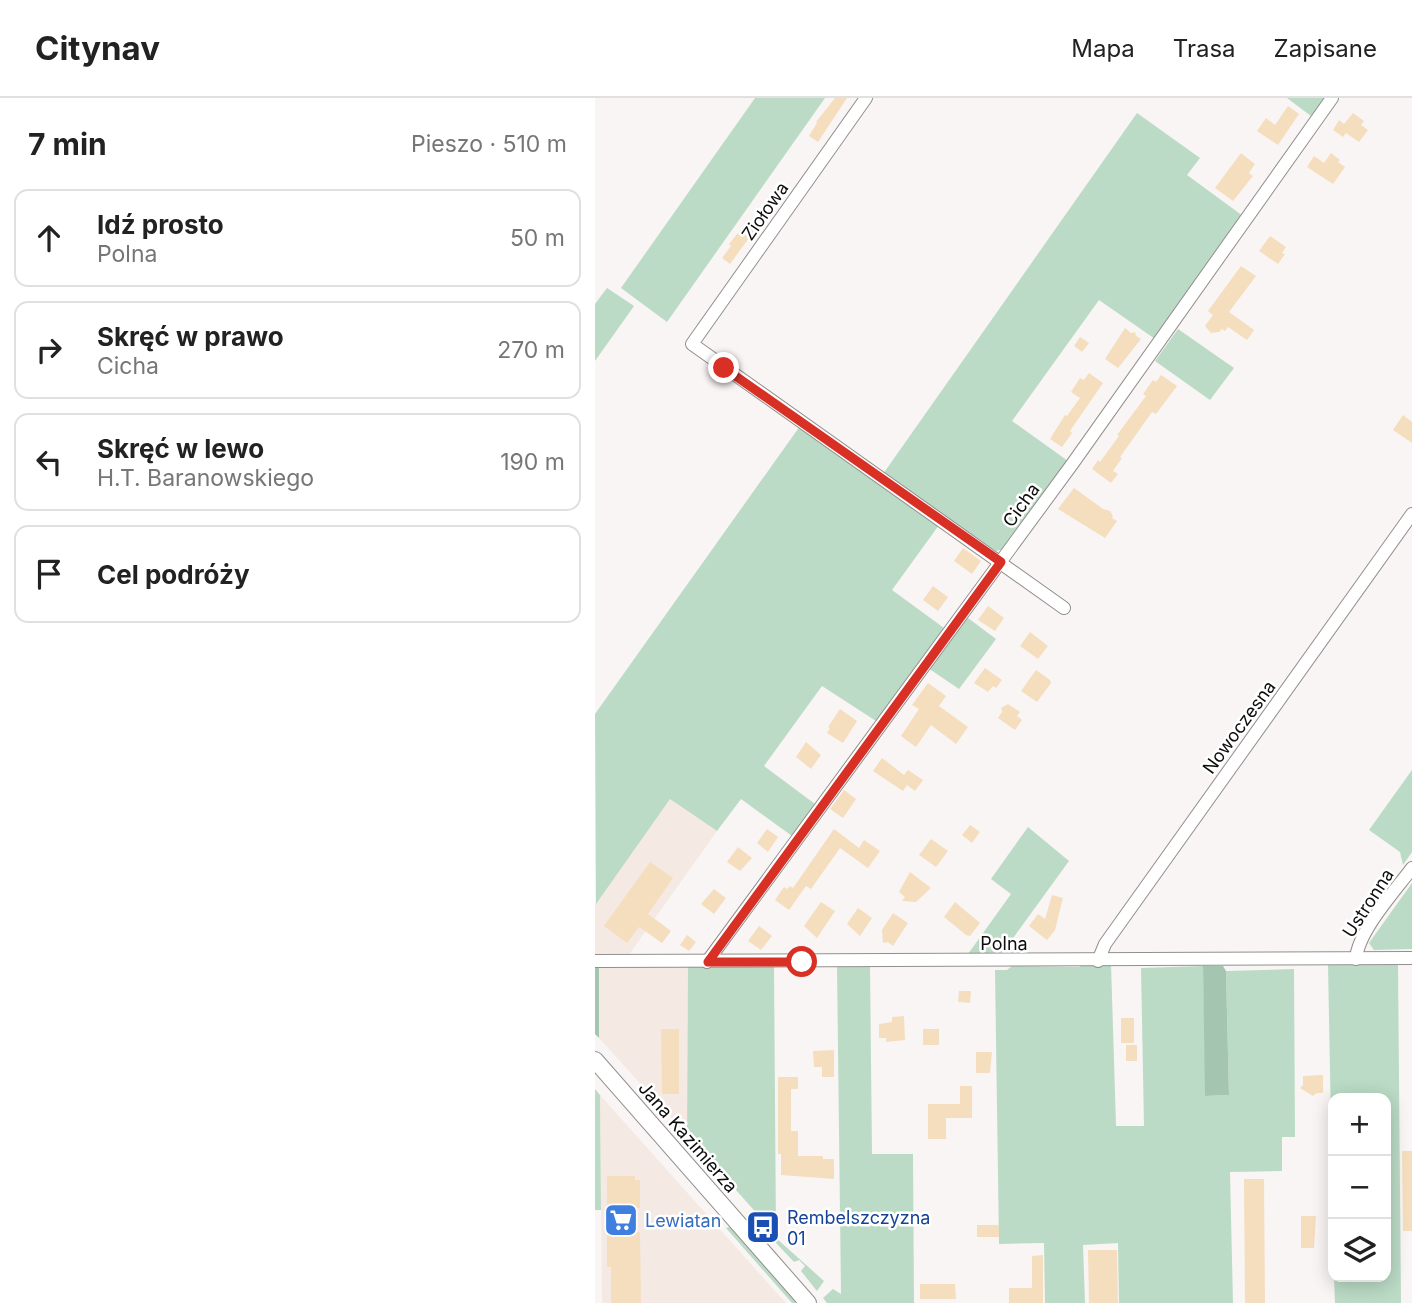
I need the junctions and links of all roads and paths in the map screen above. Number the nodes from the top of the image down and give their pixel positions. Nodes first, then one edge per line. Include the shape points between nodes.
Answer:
1 (866, 98) edge
2 (1332, 98) edge
3 (1412, 514) edge
4 (1001, 562) junction
5 (1064, 608) dead end
6 (1412, 868) edge
7 (1412, 958) edge
8 (1356, 959) junction
9 (595, 961) edge
10 (1098, 961) junction
11 (708, 962) junction
12 (595, 1060) edge
13 (807, 1303) edge

1 - 4 street, Ziołowa via 692,344
2 - 4 street, Cicha
3 - 10 street, Nowoczesna via 1105,944
4 - 5 street
4 - 11 street, Cicha
6 - 8 street, Ustronna via 1364,936
7 - 8 street, Polna
8 - 10 street, Polna
9 - 11 street, Polna
10 - 11 street, Polna
12 - 13 main road, Jana Kazimierza

